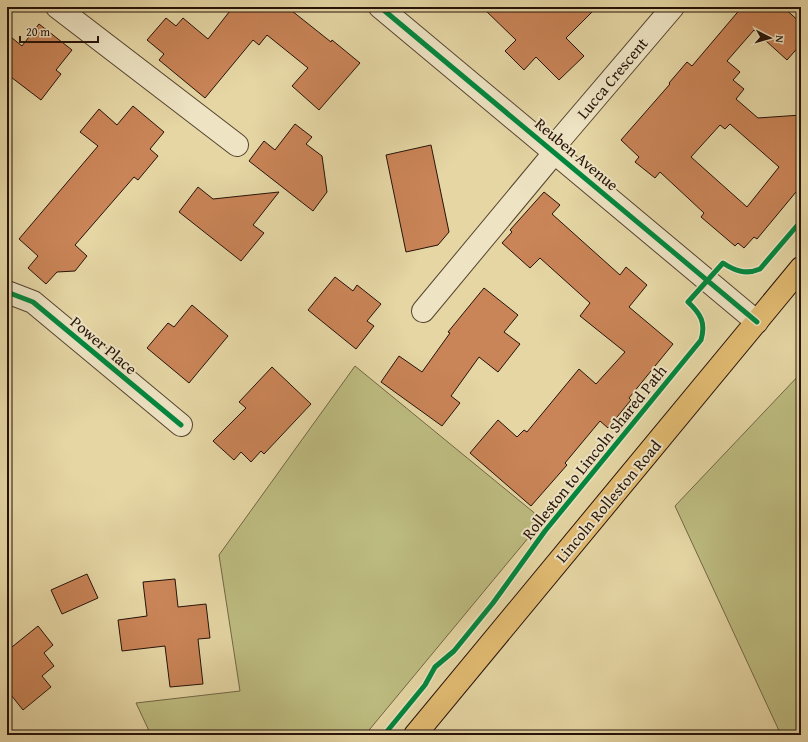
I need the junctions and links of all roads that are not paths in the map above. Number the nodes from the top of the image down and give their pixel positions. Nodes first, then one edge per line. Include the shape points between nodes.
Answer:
1 (57, 7) edge
2 (380, 7) edge
3 (672, 7) edge
4 (237, 145) dead end
5 (553, 151) junction
6 (801, 268) edge
7 (7, 292) edge
8 (423, 311) dead end
9 (757, 322) junction
10 (181, 426) dead end
11 (415, 735) edge

1 - 4 street
2 - 5 street, Reuben Avenue
3 - 5 street, Lucca Crescent
5 - 8 street, Lucca Crescent
5 - 9 street, Reuben Avenue
6 - 9 main road, Lincoln Rolleston Road
7 - 10 street, Power Place via 33,302
9 - 11 main road, Lincoln Rolleston Road

